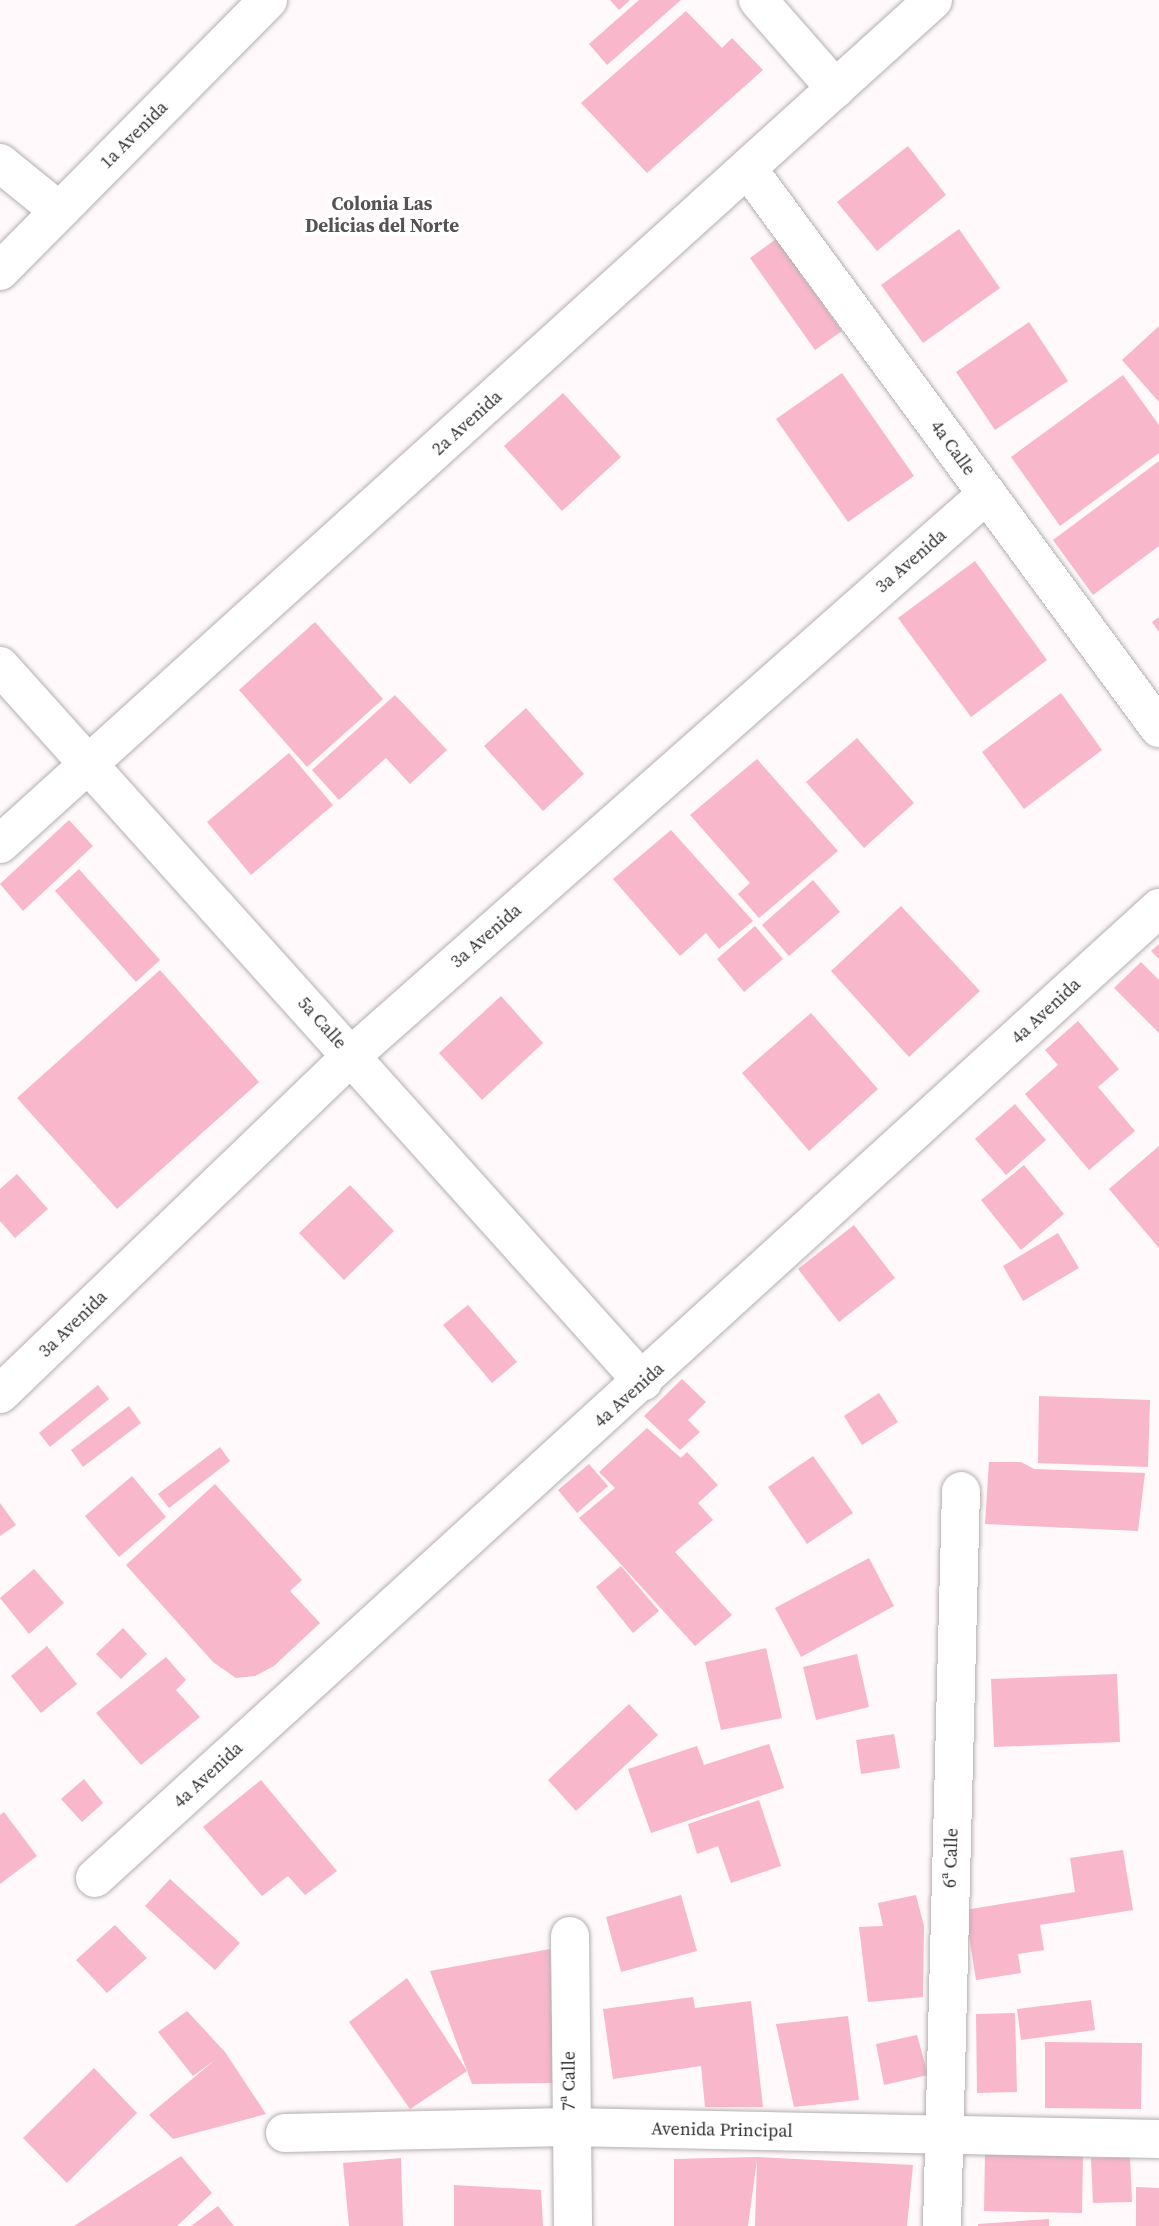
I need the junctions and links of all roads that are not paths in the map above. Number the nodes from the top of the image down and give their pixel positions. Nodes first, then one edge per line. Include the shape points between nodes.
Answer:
1 (268, 0) edge
2 (758, 0) edge
3 (933, 0) edge
4 (836, 89) junction
5 (0, 163) edge
6 (748, 169) junction
7 (58, 210) junction
8 (0, 271) edge
9 (987, 494) junction
10 (0, 666) edge
11 (1159, 728) edge
12 (89, 765) junction
13 (0, 844) edge
14 (1159, 908) edge
15 (351, 1056) junction
16 (643, 1382) junction
17 (0, 1394) edge
18 (961, 1491) dead end
19 (95, 1878) dead end
20 (570, 1936) dead end
21 (568, 2127) junction
22 (285, 2133) dead end
23 (944, 2134) junction
24 (1159, 2139) edge
25 (573, 2226) edge
26 (942, 2226) edge

1 - 7 street, 1a Avenida
2 - 4 street
3 - 4 street, 2a Avenida
4 - 6 street, 2a Avenida
5 - 7 street
6 - 9 street, 4a Calle
6 - 12 street, 2a Avenida
7 - 8 street, 1a Avenida
9 - 11 street, 4a Calle
9 - 15 street, 3a Avenida
10 - 12 street, 5a Calle
12 - 13 street, 2a Avenida
12 - 15 street, 5a Calle
14 - 16 street, 4a Avenida
15 - 16 street, 5a Calle
15 - 17 street, 3a Avenida
16 - 19 street, 4a Avenida
18 - 23 street, 6ª Calle
20 - 21 street, 7ª Calle
21 - 22 street, Avenida Principal
21 - 23 street, Avenida Principal
21 - 25 street, 7ª Calle
23 - 24 street, Avenida Principal
23 - 26 street, 6ª Calle

